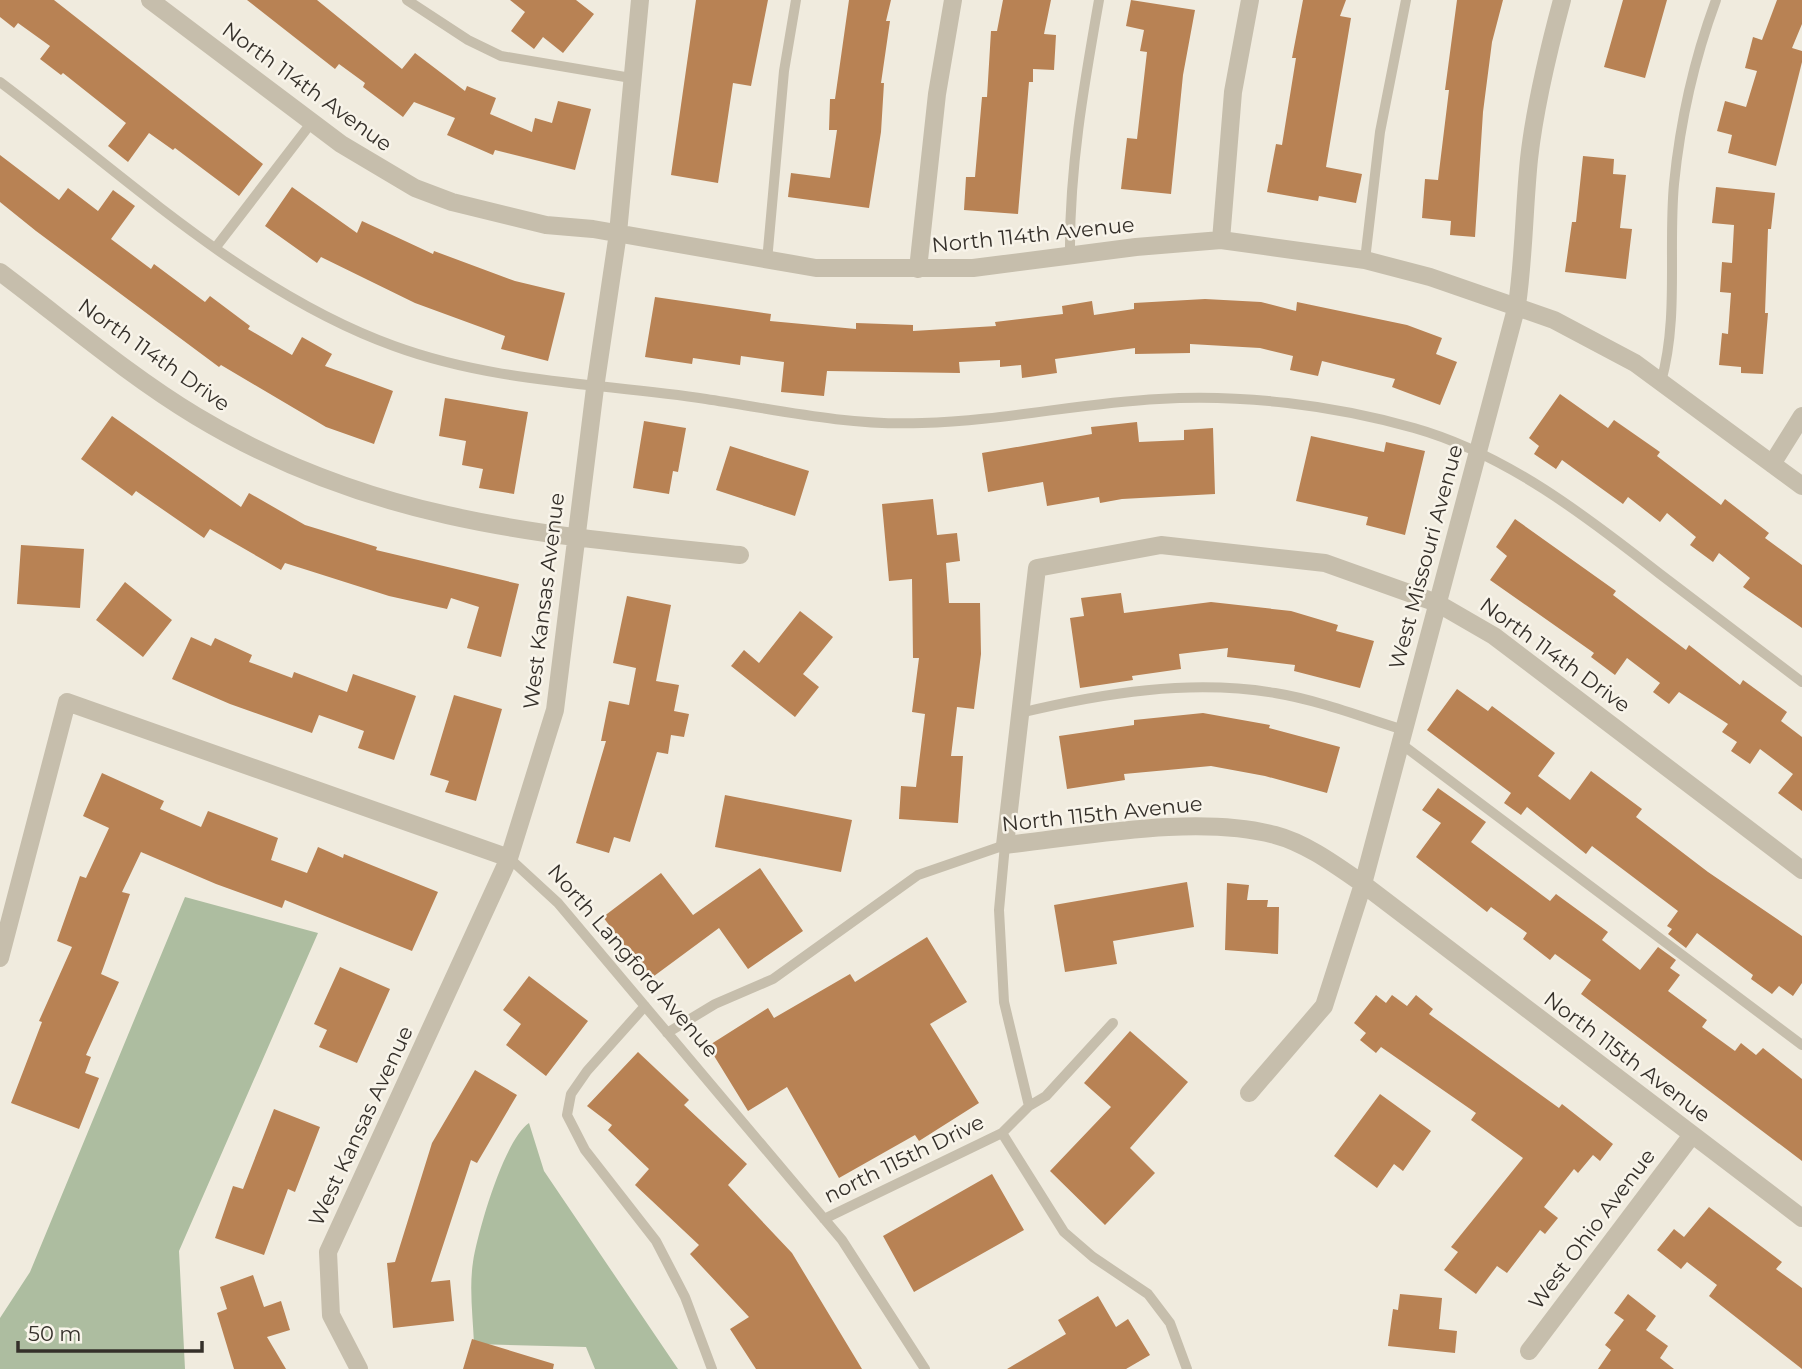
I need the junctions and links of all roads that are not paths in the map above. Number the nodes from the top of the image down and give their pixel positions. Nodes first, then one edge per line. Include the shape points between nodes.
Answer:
1 (150, 0) edge
2 (407, 0) edge
3 (640, 0) edge
4 (796, 0) edge
5 (953, 0) edge
6 (1099, 0) edge
7 (1250, 0) edge
8 (1406, 0) edge
9 (1562, 0) edge
10 (1716, 0) edge
11 (631, 78) junction
12 (0, 82) edge
13 (312, 122) junction
14 (618, 233) junction
15 (1221, 240) junction
16 (216, 247) junction
17 (1070, 256) junction
18 (1365, 260) junction
19 (767, 261) junction
20 (918, 269) junction
21 (0, 272) edge
22 (1517, 305) junction
23 (1661, 382) junction
24 (595, 388) junction
25 (1802, 416) edge
26 (1477, 454) junction
27 (1772, 464) junction
28 (1802, 486) edge
29 (575, 539) junction
30 (740, 555) dead end
31 (1437, 603) junction
32 (1802, 682) edge
33 (1020, 713) junction
34 (1402, 736) junction
35 (1005, 845) junction
36 (509, 858) junction
37 (1802, 870) edge
38 (1363, 884) junction
39 (0, 958) edge
40 (645, 1006) junction
41 (1113, 1023) dead end
42 (667, 1032) junction
43 (1802, 1045) edge
44 (1249, 1093) dead end
45 (1029, 1106) junction
46 (1002, 1133) junction
47 (1692, 1135) junction
48 (1802, 1218) edge
49 (824, 1219) junction
50 (1529, 1351) dead end
51 (359, 1369) edge
52 (712, 1369) edge
53 (925, 1369) edge
54 (1187, 1369) edge

1 - 13 street, North 114th Avenue
2 - 11 lane via 484,50 501,56
3 - 11 street, West Kansas Avenue
4 - 19 lane via 784,71
5 - 20 street via 937,94
6 - 17 lane via 1078,118 1069,210
7 - 15 street via 1233,92
8 - 18 lane via 1380,132
9 - 22 street, West Missouri Avenue via 1543,71 1530,159
10 - 23 lane via 1690,92 1674,183 1669,354
11 - 14 street, West Kansas Avenue
12 - 16 lane
13 - 14 street, North 114th Avenue via 374,166 452,202 546,225
13 - 16 lane
14 - 19 street, North 114th Avenue
14 - 24 street, West Kansas Avenue
15 - 17 street, North 114th Avenue
15 - 18 street, North 114th Avenue
16 - 24 lane via 296,300 394,346 482,372
17 - 20 street, North 114th Avenue via 973,268
18 - 22 street, North 114th Avenue
19 - 20 street, North 114th Avenue via 816,268
21 - 29 street, North 114th Drive via 195,416 289,465 441,516
22 - 23 street, North 114th Avenue via 1606,347
22 - 26 street, West Missouri Avenue
23 - 27 street, North 114th Avenue
24 - 26 lane via 704,399 797,416 916,424 1153,399 1268,401 1416,428
24 - 29 street, West Kansas Avenue
25 - 27 street
26 - 31 street, West Missouri Avenue
26 - 32 lane via 1521,475 1604,530
27 - 28 street, North 114th Avenue
29 - 30 street, North 114th Drive
29 - 36 street, West Kansas Avenue via 555,710
31 - 33 street, North 114th Drive via 1325,563 1161,545 1037,568
31 - 34 street, West Missouri Avenue
31 - 37 street, North 114th Drive via 1494,636
33 - 34 lane via 1142,691 1211,686 1276,693
33 - 35 street
34 - 38 street, West Missouri Avenue
34 - 43 lane
35 - 38 street, North 115th Avenue via 1208,824 1276,835 1330,861
35 - 42 lane, North 115th Avenue via 918,875 773,979
35 - 45 lane via 999,910 1004,1002
36 - 39 street, North Langford Avenue via 67,702
36 - 40 lane, North Langford Avenue via 558,903
36 - 51 street, West Kansas Avenue via 328,1252 331,1315
38 - 44 street, West Missouri Avenue via 1324,1006
38 - 47 street, North 115th Avenue
40 - 42 lane, North Langford Avenue
40 - 52 lane via 587,1071 571,1094 567,1115 585,1150 656,1241 685,1297
41 - 45 lane, north 115th Drive via 1046,1096
42 - 49 lane, North Langford Avenue
45 - 46 lane, north 115th Drive
46 - 49 lane, north 115th Drive
46 - 54 lane via 1064,1233 1148,1294 1170,1323
47 - 48 street, North 115th Avenue
47 - 50 street, West Ohio Avenue
49 - 53 lane, North Langford Avenue

